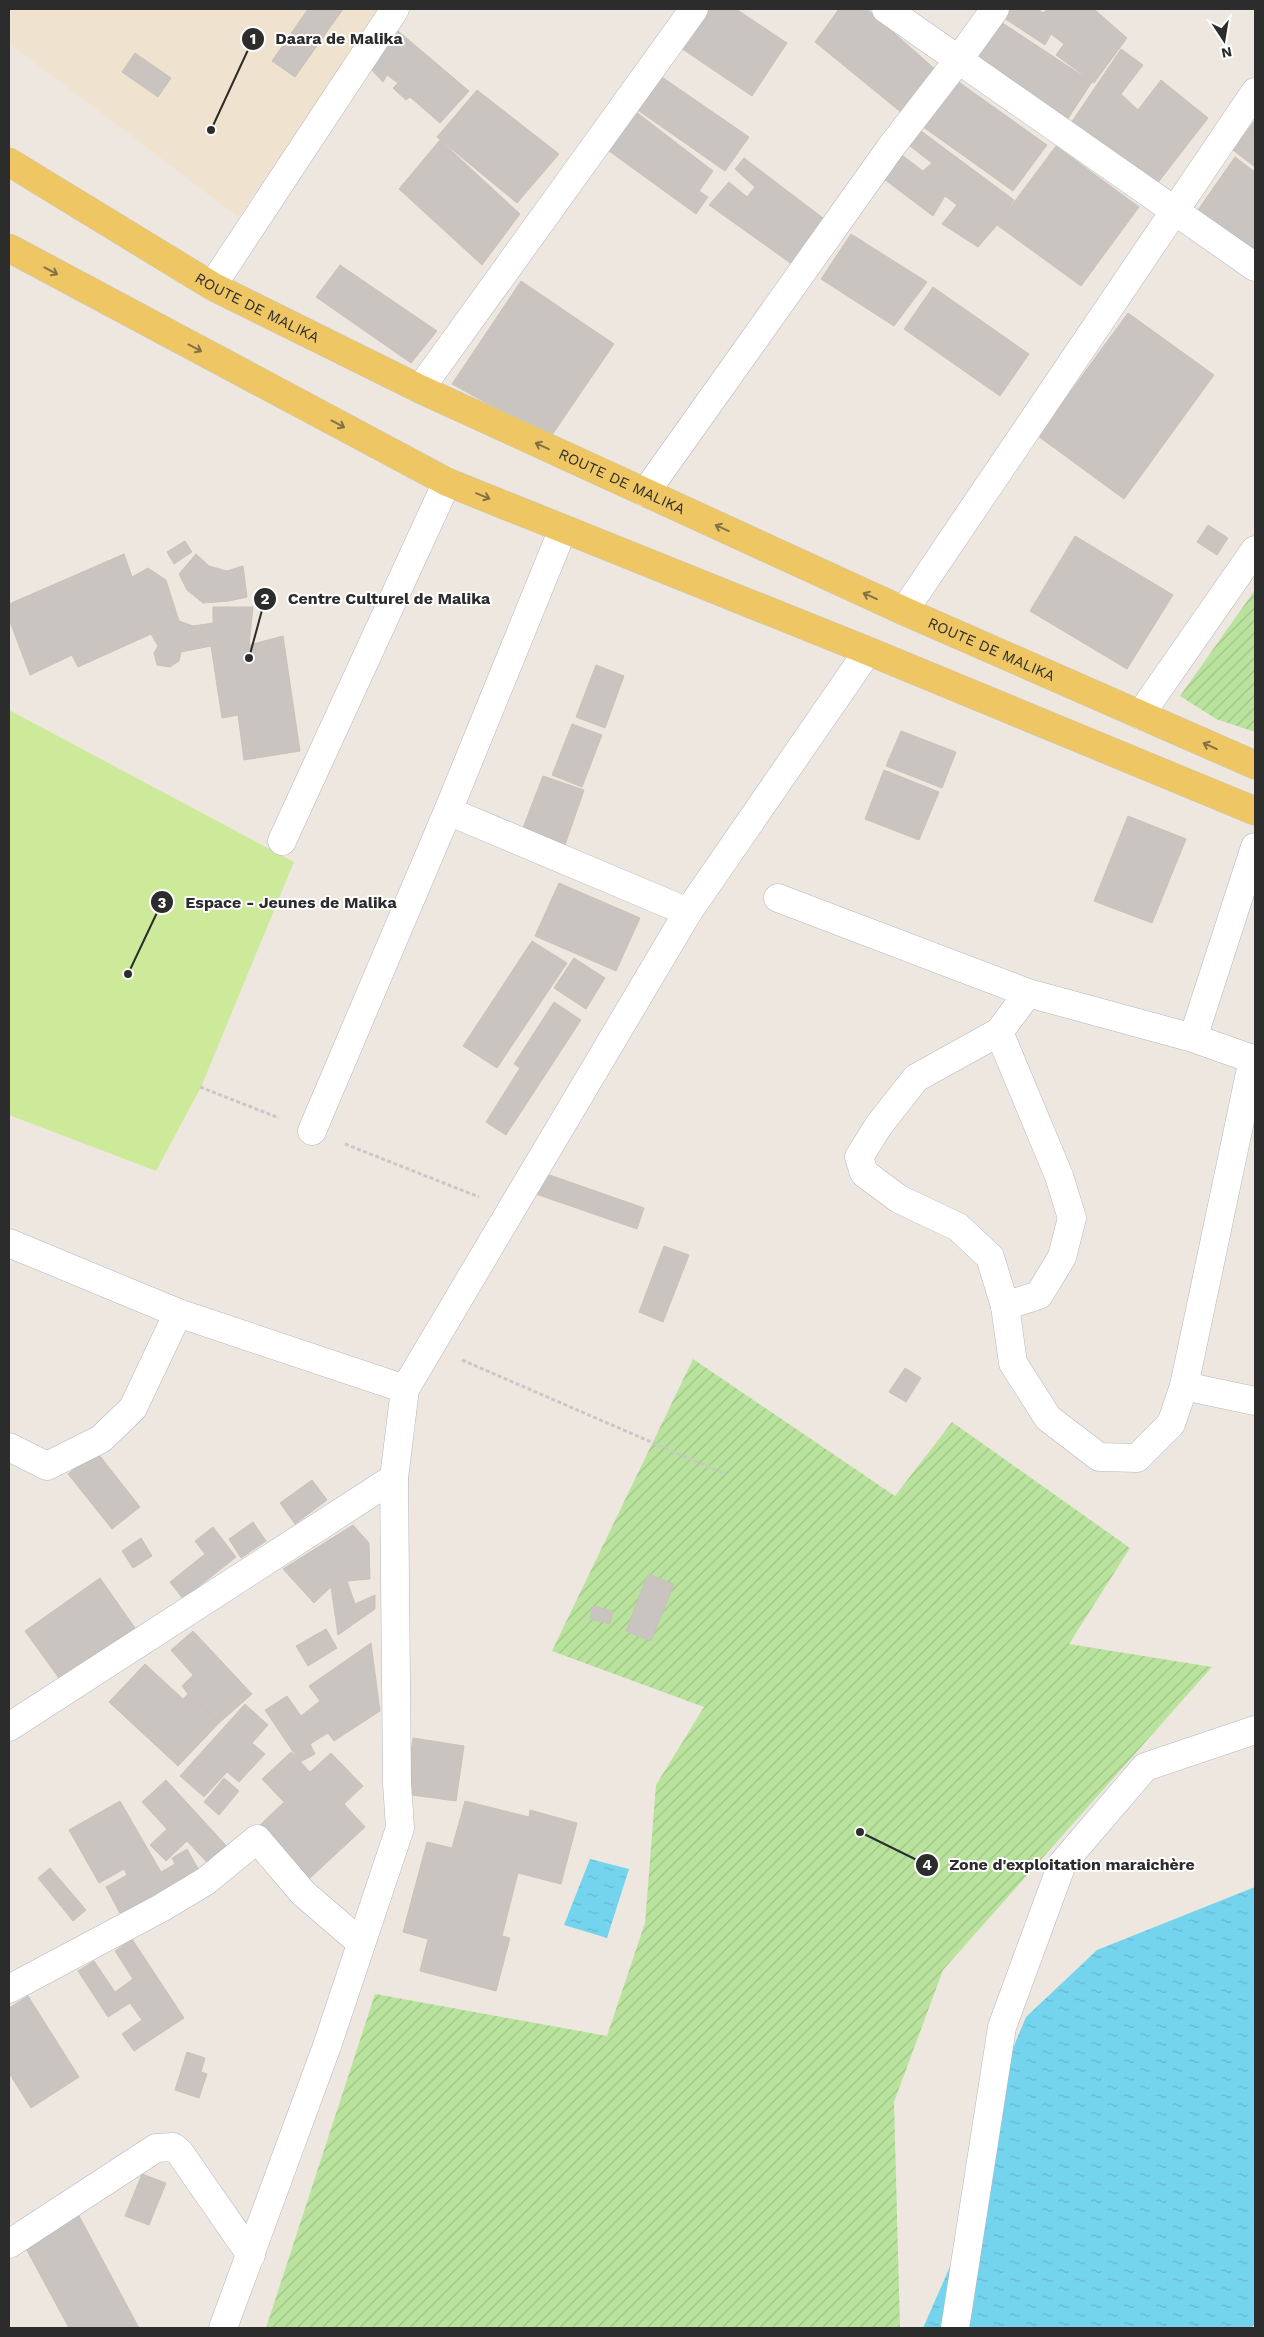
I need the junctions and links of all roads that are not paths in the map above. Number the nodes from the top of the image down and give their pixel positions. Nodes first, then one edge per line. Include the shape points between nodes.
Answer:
1 (395, 9) edge
2 (694, 9) edge
3 (886, 9) edge
4 (995, 9) edge
5 (959, 59) junction
6 (1255, 92) edge
7 (9, 162) edge
8 (1174, 209) junction
9 (12, 256) edge
10 (1255, 267) edge
11 (212, 286) junction
12 (420, 389) junction
13 (447, 482) junction
14 (645, 494) junction
15 (563, 529) junction
16 (1255, 550) edge
17 (904, 612) junction
18 (868, 651) junction
19 (1140, 715) junction
20 (1255, 765) edge
21 (1255, 810) edge
22 (448, 811) junction
23 (282, 842) dead end
24 (1255, 847) edge
25 (778, 898) dead end
26 (688, 912) junction
27 (1028, 993) junction
28 (999, 1032) junction
29 (1193, 1038) junction
30 (1254, 1059) edge
31 (312, 1131) road end
32 (9, 1243) edge
33 (1005, 1306) junction
34 (178, 1313) junction
35 (1184, 1386) junction
36 (405, 1389) junction
37 (1255, 1401) edge
38 (9, 1447) edge
39 (394, 1478) junction
40 (9, 1727) edge
41 (1255, 1730) edge
42 (361, 1943) junction
43 (9, 1989) edge
44 (9, 2244) edge
45 (251, 2255) junction
46 (223, 2328) edge
47 (955, 2328) edge

1 - 11 street
2 - 12 street
3 - 5 street
4 - 5 street
5 - 8 street
5 - 14 street via 891,147
6 - 8 street
7 - 11 main road, ROUTE DE MALIKA
8 - 10 street
8 - 17 street
9 -> 13 main road
11 - 12 main road, ROUTE DE MALIKA
14 -> 12 main road, ROUTE DE MALIKA
13 -> 15 main road
13 - 23 street
17 -> 14 main road, ROUTE DE MALIKA
15 - 18 main road
15 - 22 street
16 - 19 street
17 - 19 main road, ROUTE DE MALIKA
18 - 21 main road
18 - 26 street
20 -> 19 main road, ROUTE DE MALIKA
22 - 26 street
22 - 31 street
24 - 29 street
25 - 27 street
26 - 36 street
27 - 28 street
27 - 29 street
28 - 33 street via 1072,1218 1062,1257 1039,1295
28 - 33 street via 916,1078 879,1125 859,1157 864,1173 899,1199 958,1227 990,1257
29 - 30 street
30 - 35 street
32 - 34 street
33 - 35 street via 1013,1363 1048,1418 1099,1458 1137,1458 1171,1424
34 - 36 street
34 - 38 street via 133,1408 102,1439 47,1466
35 - 37 street
36 - 39 street
39 - 40 street
39 - 42 street via 400,1828
41 - 47 street via 1145,1767 1062,1864 1002,2028
42 - 43 street via 303,1893 257,1839 206,1881
42 - 45 street
44 - 45 street via 156,2148 173,2148 180,2153
45 - 46 street

